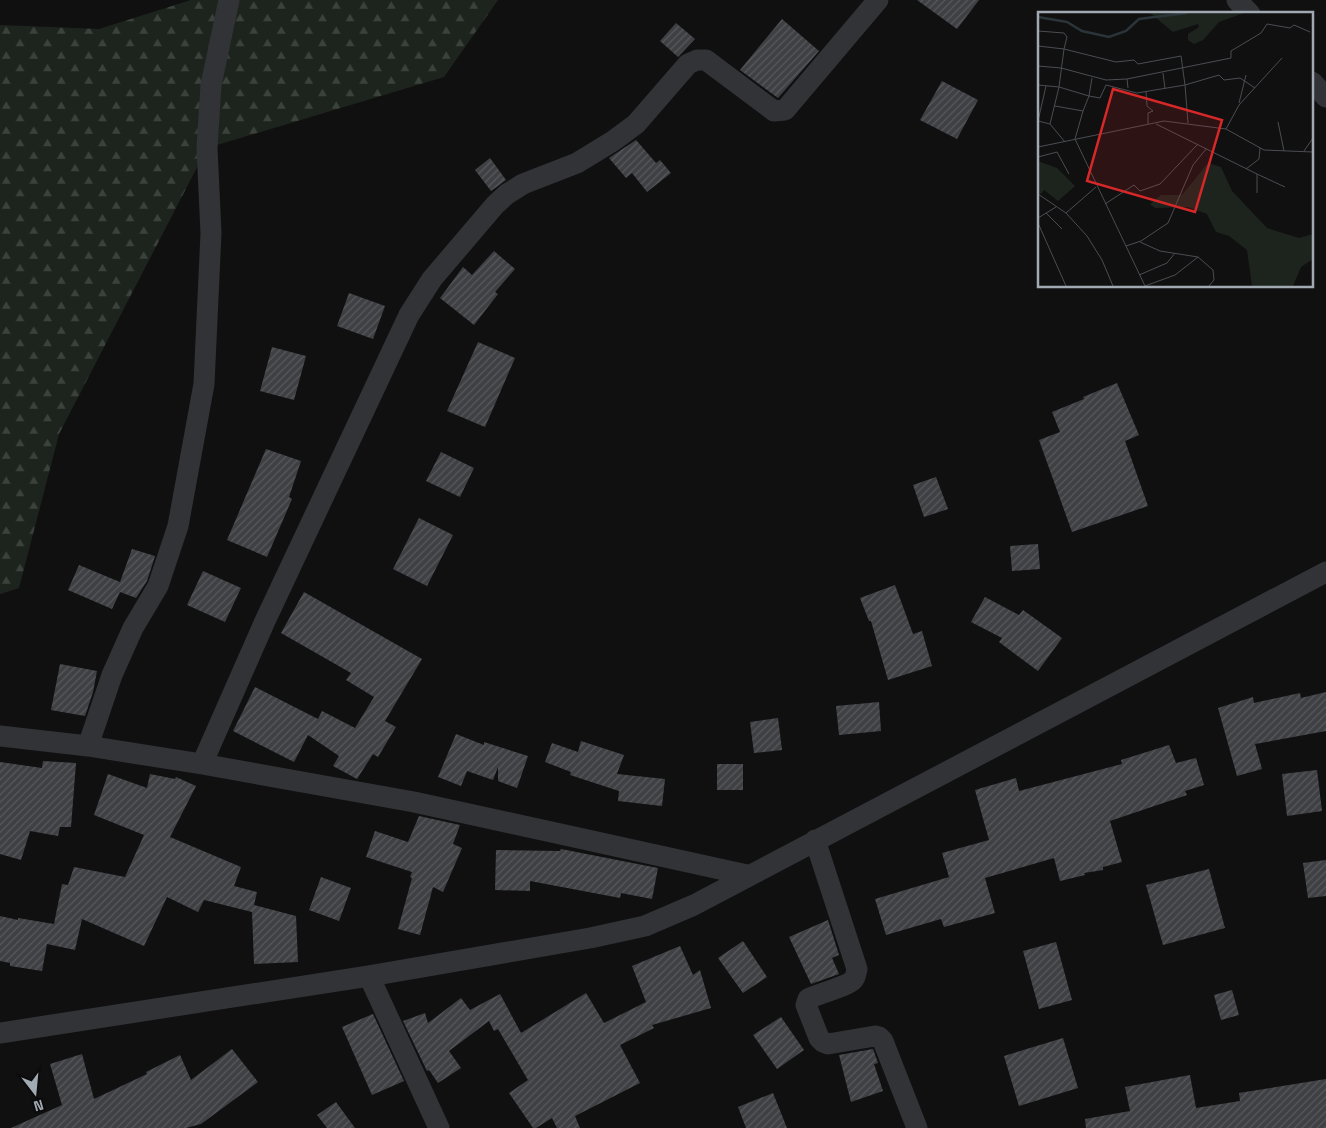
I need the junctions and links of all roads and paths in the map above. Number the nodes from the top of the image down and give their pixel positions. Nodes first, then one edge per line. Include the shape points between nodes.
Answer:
1 (229, 0) edge
2 (878, 0) edge
3 (1237, 0) edge
4 (1248, 12) edge
5 (1314, 84) edge
6 (1326, 97) edge
7 (1326, 572) edge
8 (0, 736) edge
9 (88, 746) junction
10 (202, 764) junction
11 (814, 840) junction
12 (747, 875) junction
13 (369, 976) junction
14 (0, 1033) edge
15 (439, 1128) edge
16 (917, 1128) edge

1 - 9 street via 210,94 207,148 211,232 204,384 178,526 158,586 133,628 112,676
2 - 10 street via 785,110 774,111 706,60 697,60 688,64 636,124 613,141 577,163 523,184 495,205 432,278 409,315 265,621
3 - 4 street
5 - 6 street
7 - 11 street
8 - 9 street
9 - 10 street
10 - 12 street via 414,802
11 - 12 street
11 - 16 street via 857,969 852,982 808,999 806,1005 822,1042 828,1044 875,1036 883,1041
12 - 13 street via 645,926
13 - 14 street
13 - 15 street

